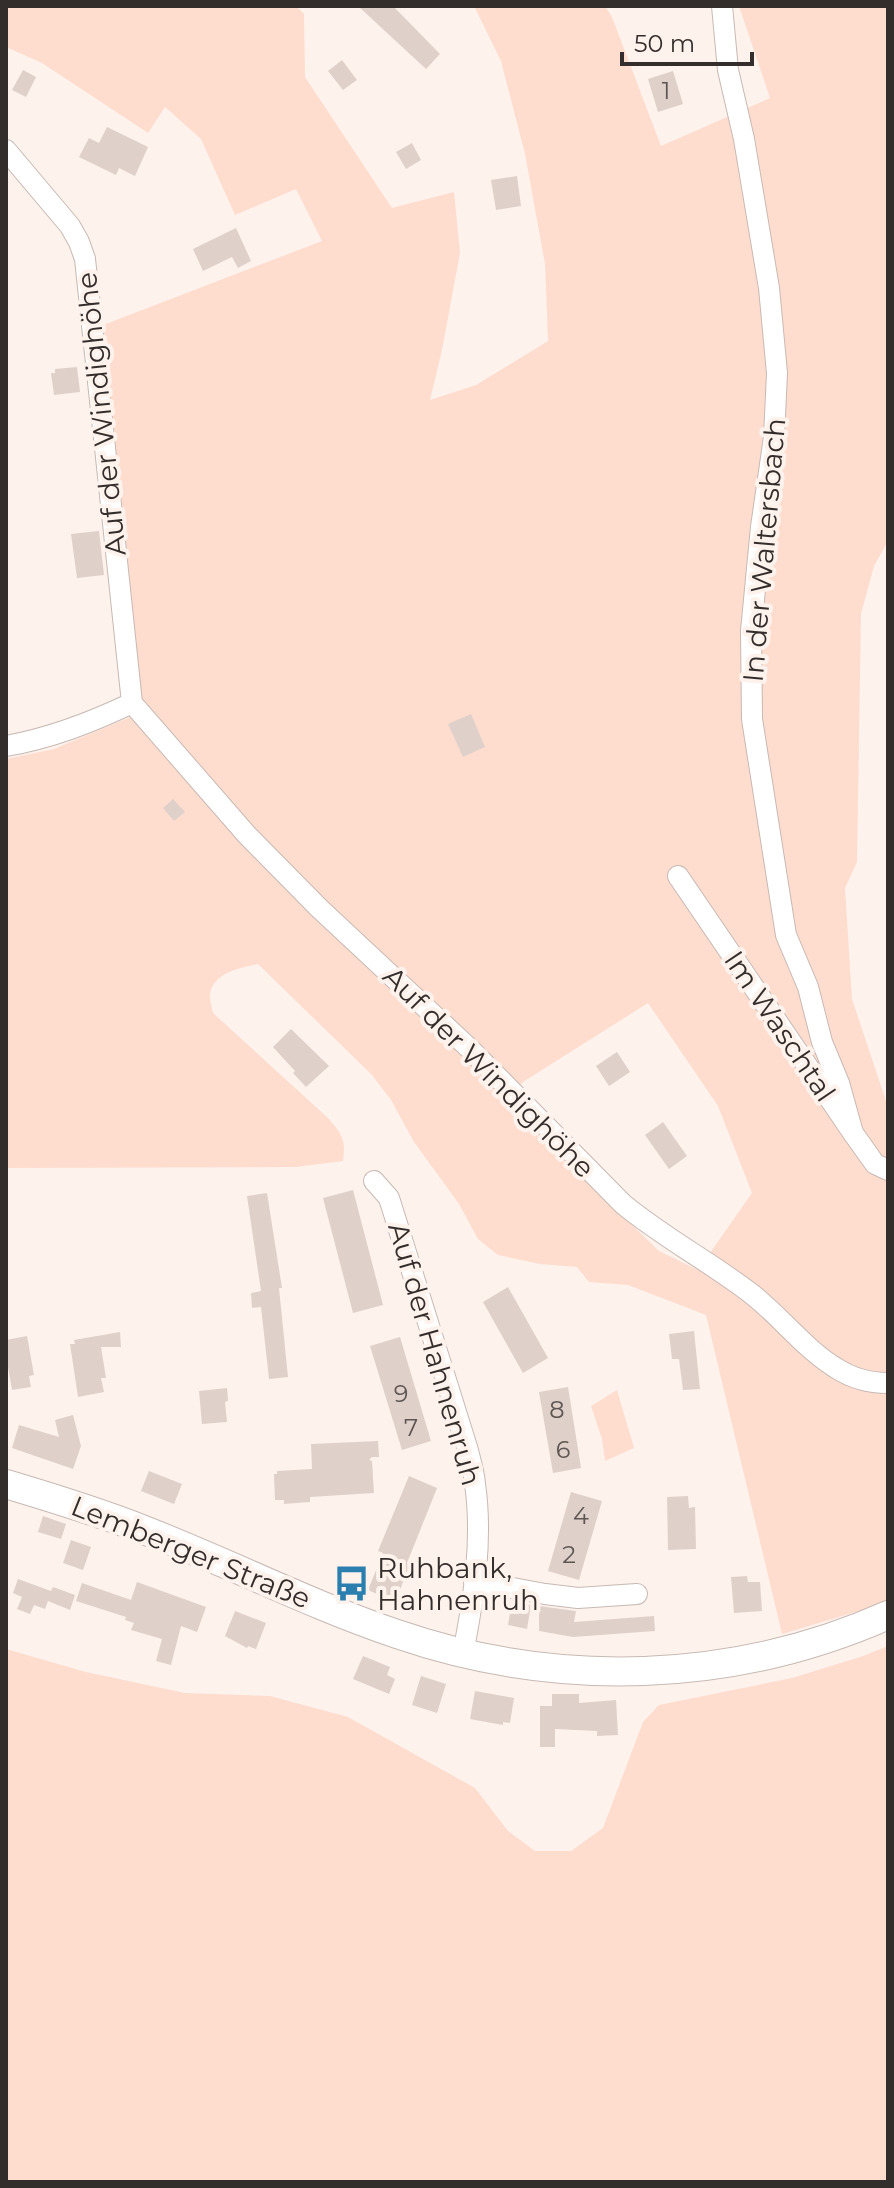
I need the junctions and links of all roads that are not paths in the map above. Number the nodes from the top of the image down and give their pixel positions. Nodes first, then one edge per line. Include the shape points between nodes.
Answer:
1 (722, 6) edge
2 (6, 150) edge
3 (132, 703) junction
4 (6, 746) edge
5 (678, 876) dead end
6 (853, 1133) junction
7 (888, 1170) edge
8 (374, 1181) dead end
9 (888, 1383) edge
10 (6, 1484) edge
11 (474, 1581) junction
12 (637, 1594) dead end
13 (888, 1615) edge
14 (463, 1653) junction

1 - 6 street, In der Waltersbach via 728,70 769,288 777,373 751,631 752,719 786,935 808,987
2 - 3 street, Auf der Windighöhe via 70,226 85,259
3 - 4 street via 69,731
3 - 9 street, Auf der Windighöhe via 247,835 623,1204 755,1296 835,1368 862,1381
5 - 6 street, Im Waschtal
6 - 7 street, Im Waschtal via 875,1164
8 - 11 street, Auf der Hahnenruh via 389,1198 467,1447 478,1506
10 - 14 main road, Lemberger Straße via 144,1529 395,1634
11 - 12 street via 564,1597
11 - 14 street, Auf der Hahnenruh
13 - 14 main road, Lemberger Straße via 794,1649 700,1668 633,1673 561,1670

